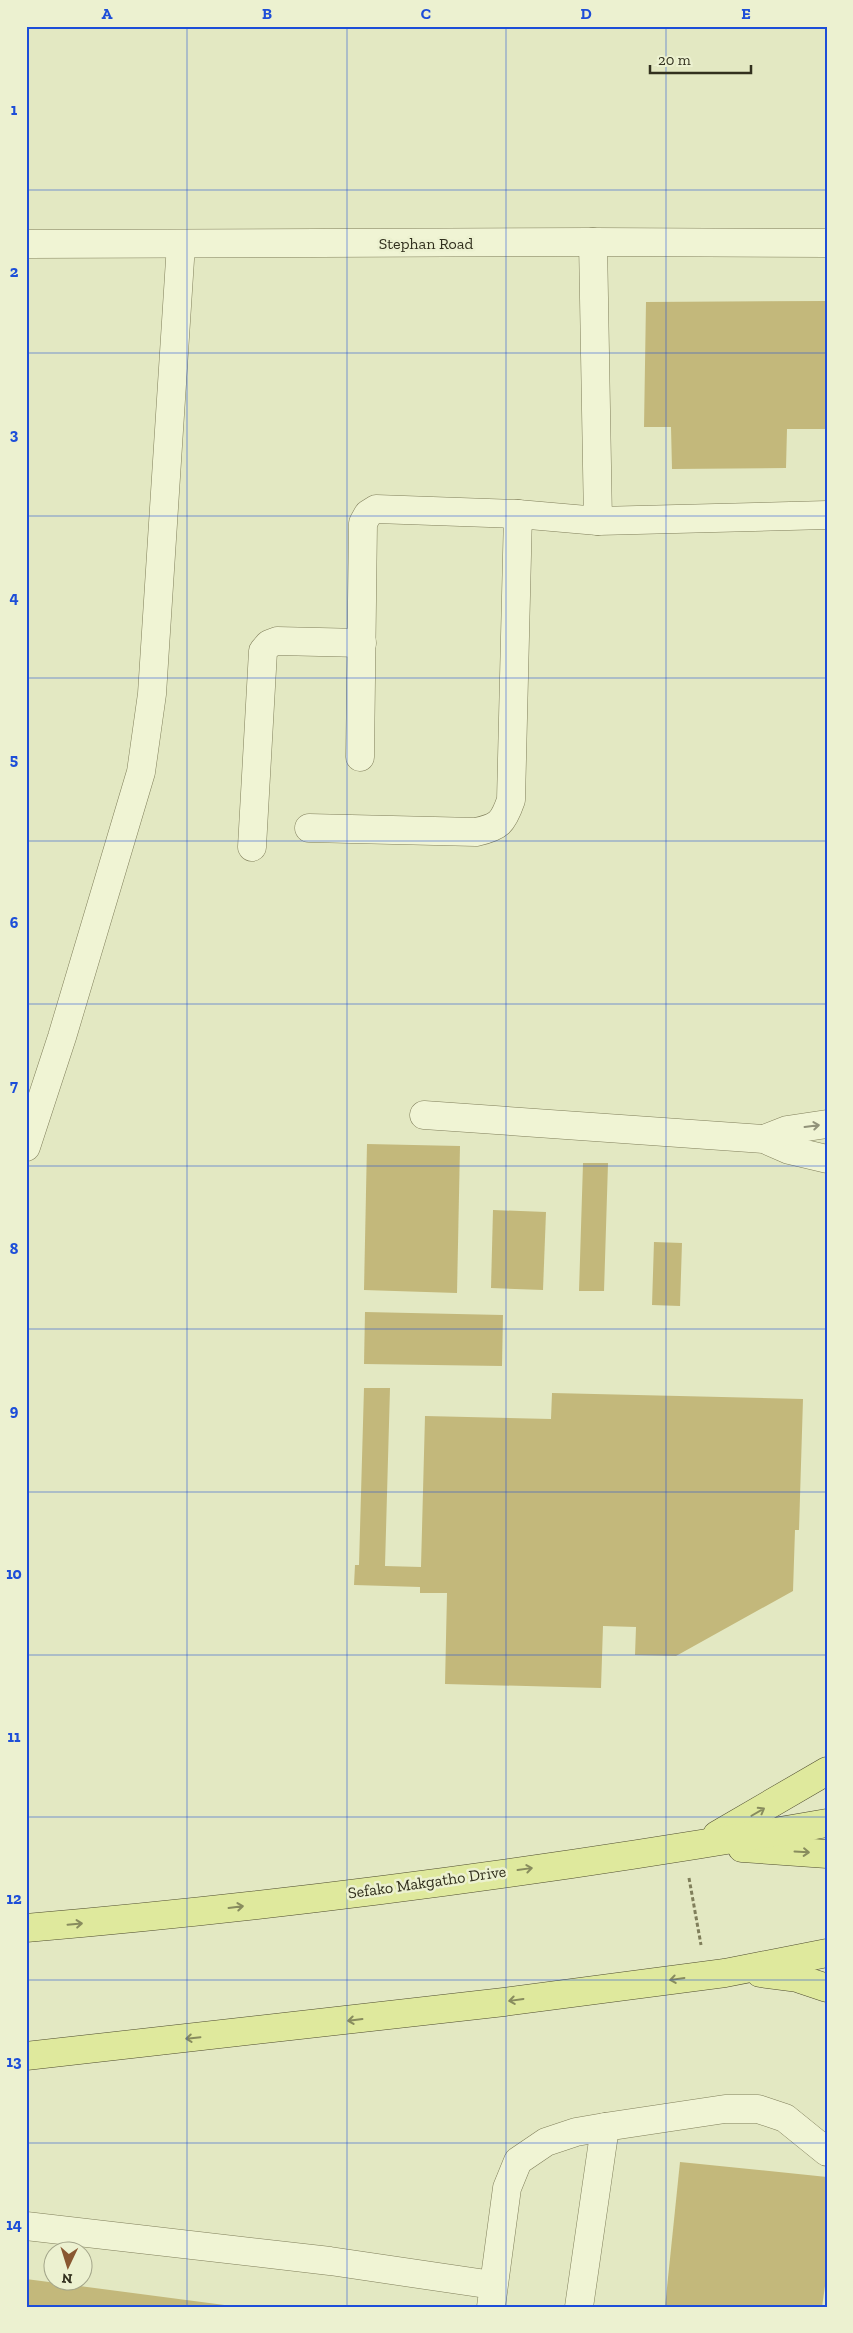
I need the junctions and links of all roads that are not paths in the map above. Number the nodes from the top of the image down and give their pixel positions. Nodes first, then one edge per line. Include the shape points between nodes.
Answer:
1 (593, 242) junction
2 (826, 243) edge
3 (26, 244) edge
4 (181, 244) junction
5 (518, 514) junction
6 (827, 515) edge
7 (598, 521) junction
8 (362, 643) junction
9 (360, 758) dead end
10 (309, 828) dead end
11 (252, 847) dead end
12 (424, 1116) dead end
13 (827, 1124) edge
14 (764, 1139) junction
15 (26, 1147) edge
16 (827, 1159) edge
17 (827, 1771) edge
18 (827, 1823) edge
19 (692, 1846) junction
20 (827, 1854) edge
21 (26, 1928) edge
22 (827, 1953) edge
23 (716, 1974) junction
24 (827, 1988) edge
25 (26, 2056) edge
26 (606, 2127) junction
27 (827, 2152) edge
28 (26, 2226) edge
29 (492, 2296) edge
30 (579, 2307) edge

1 - 2 street, Stephan Road
1 - 4 street, Stephan Road
1 - 7 street
3 - 4 street, Stephan Road
4 - 15 street via 153,684 141,772
5 - 7 street
5 - 8 street via 376,509 368,514 363,524
5 - 10 street via 510,800 505,818 494,828 476,832
6 - 7 street
8 - 9 street
8 - 11 street via 277,641 263,651
12 - 14 street
14 -> 13 street via 787,1130
14 - 16 street via 789,1150
19 -> 17 main road
18 - 19 main road, Sefako Makgatho Drive
19 -> 20 main road
21 -> 19 main road, Sefako Makgatho Drive via 286,1901
22 - 23 main road
23 - 24 main road via 784,1976
23 -> 25 main road
26 - 27 street via 725,2109 758,2110 785,2118
26 - 29 street via 546,2142 518,2161 507,2188
26 - 30 street
28 - 29 street via 330,2261

